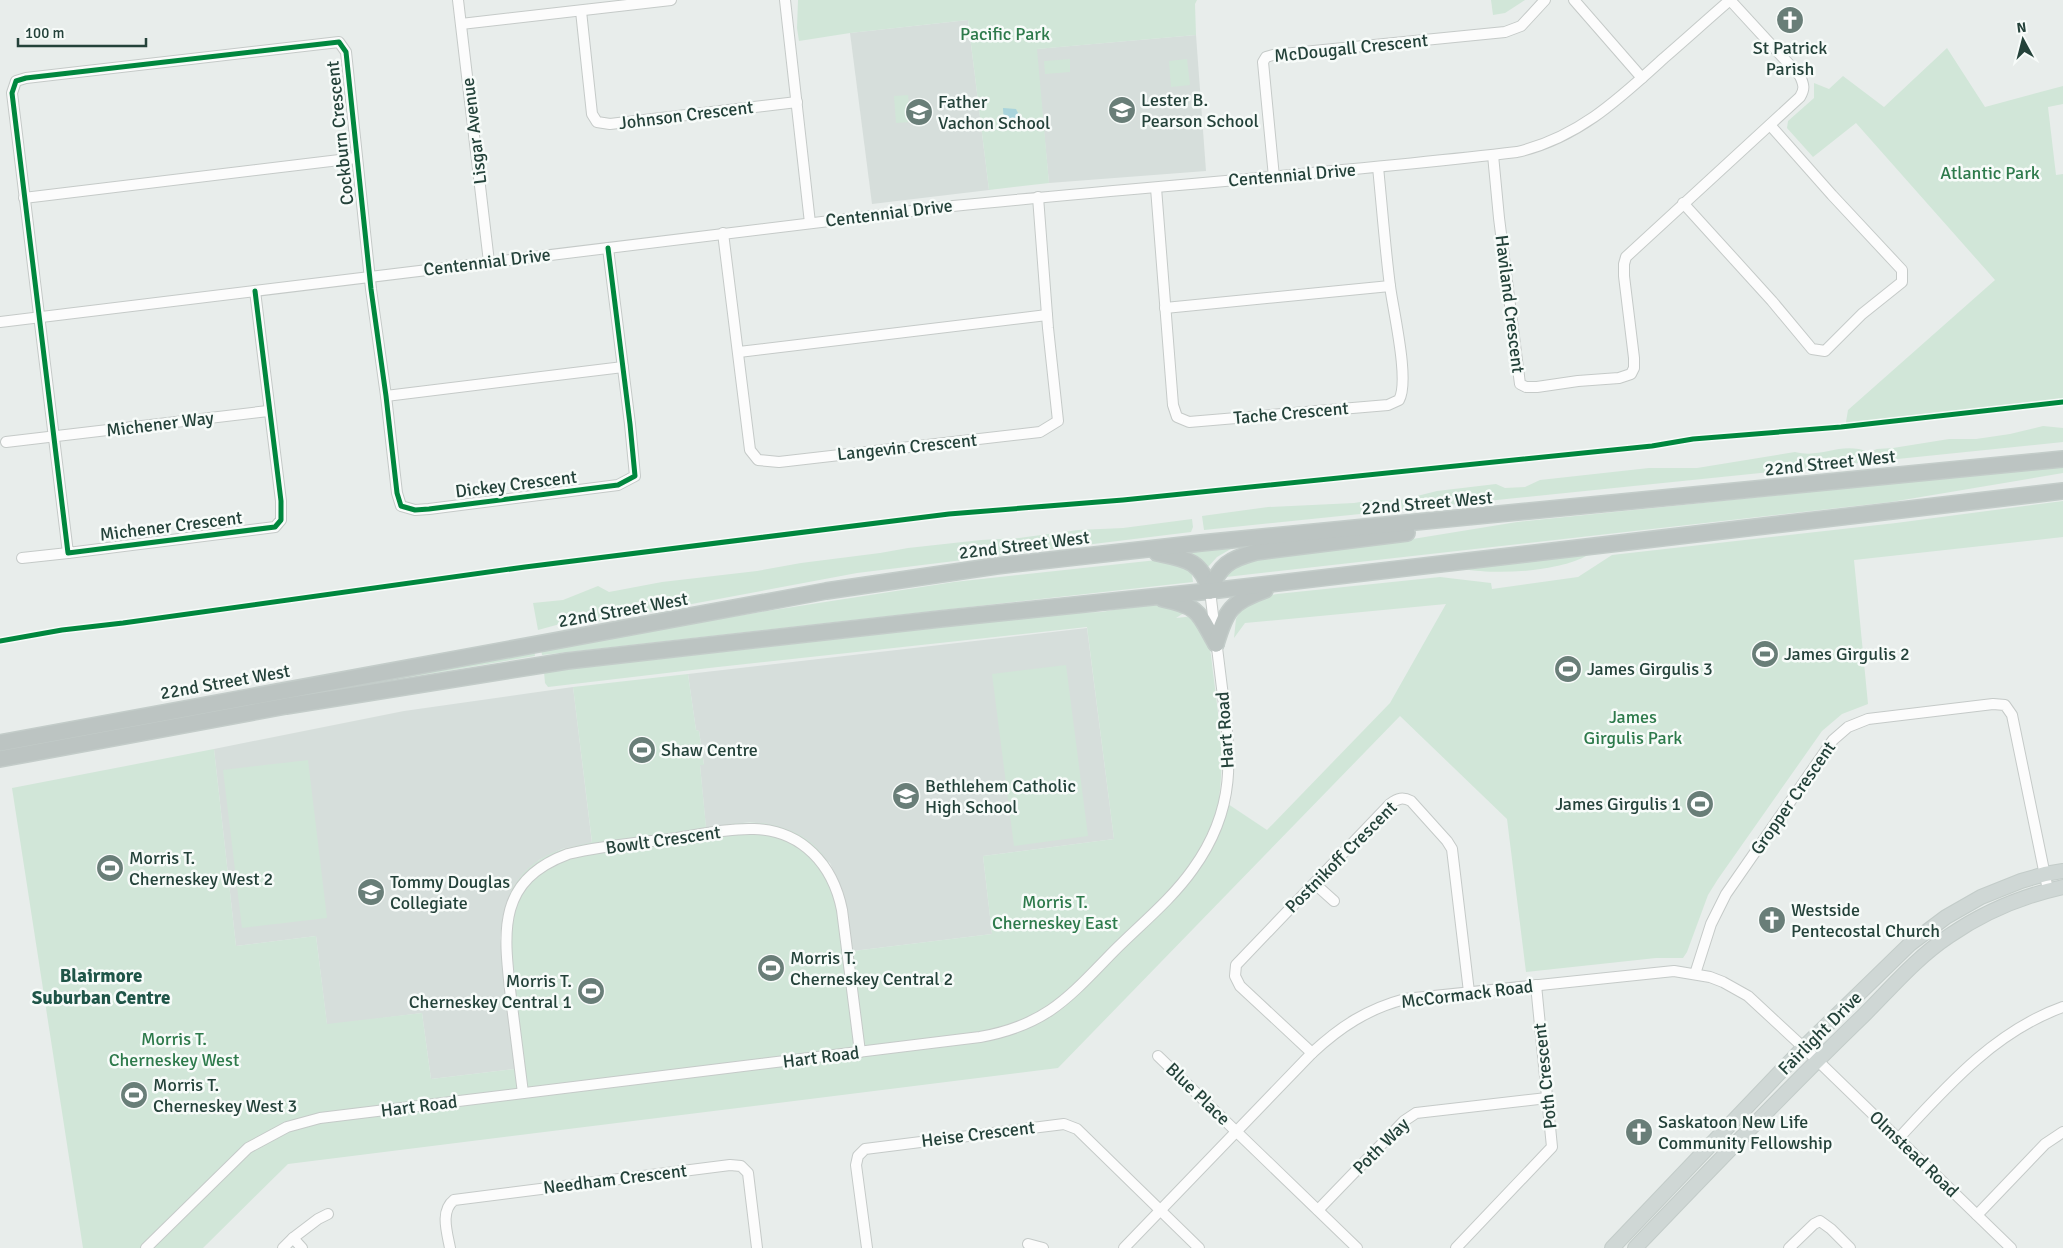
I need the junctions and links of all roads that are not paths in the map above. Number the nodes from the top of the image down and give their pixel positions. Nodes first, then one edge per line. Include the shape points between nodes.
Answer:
1 (458, 0) edge
2 (672, 0) edge
3 (785, 0) edge
4 (1545, 0) edge
5 (1574, 0) edge
6 (1730, 0) edge
7 (581, 11) junction
8 (461, 24) junction
9 (1642, 78) junction
10 (797, 102) junction
11 (1770, 125) junction
12 (1493, 155) junction
13 (356, 158) junction
14 (1378, 167) junction
15 (1274, 177) junction
16 (1156, 188) junction
17 (1038, 197) junction
18 (24, 198) junction
19 (1683, 204) junction
20 (810, 223) junction
21 (724, 233) junction
22 (608, 248) junction
23 (490, 262) junction
24 (370, 276) junction
25 (1390, 286) junction
26 (255, 291) junction
27 (1165, 308) junction
28 (1047, 315) junction
29 (38, 317) junction
30 (0, 322) edge
31 (739, 352) junction
32 (623, 366) junction
33 (386, 396) junction
34 (268, 411) junction
35 (52, 437) junction
36 (6, 442) dead end
37 (2063, 458) edge
38 (2063, 482) edge
39 (2063, 491) edge
40 (1926, 507) junction
41 (1484, 516) junction
42 (1143, 550) junction
43 (68, 553) junction
44 (22, 558) dead end
45 (1280, 582) junction
46 (1210, 591) junction
47 (1152, 596) junction
48 (1216, 644) junction
49 (0, 742) edge
50 (0, 759) edge
51 (2063, 871) edge
52 (2045, 874) junction
53 (1314, 884) junction
54 (2063, 887) edge
55 (2048, 890) junction
56 (1334, 902) dead end
57 (1695, 974) junction
58 (1536, 985) junction
59 (1469, 992) junction
60 (2063, 1007) edge
61 (1804, 1047) junction
62 (860, 1052) junction
63 (1312, 1054) junction
64 (1158, 1056) dead end
65 (1817, 1060) junction
66 (523, 1093) junction
67 (1547, 1098) junction
68 (1237, 1132) junction
69 (2063, 1132) edge
70 (1898, 1139) junction
71 (1160, 1210) junction
72 (1318, 1210) junction
73 (328, 1214) dead end
74 (1977, 1214) junction
75 (293, 1238) junction
76 (1028, 1244) dead end
77 (146, 1248) edge
78 (283, 1248) edge
79 (302, 1248) edge
80 (450, 1248) edge
81 (757, 1248) edge
82 (867, 1248) edge
83 (1043, 1248) edge
84 (1124, 1248) edge
85 (1199, 1248) edge
86 (1357, 1248) edge
87 (1456, 1248) edge
88 (1612, 1248) edge
89 (1635, 1248) edge
90 (1789, 1248) edge
91 (1850, 1248) edge
92 (2011, 1248) edge

1 - 8 street, Lisgar Avenue
2 - 7 street
3 - 10 street
4 - 15 street, McDougall Crescent via 1521,26 1505,32 1266,57 1263,62
5 - 9 street
6 - 9 street, Centennial Drive
6 - 11 street, Haviland Crescent via 1804,84 1800,97
7 - 8 street
7 - 10 street, Johnson Crescent via 592,114 597,122 610,124
8 - 23 street, Lisgar Avenue
9 - 12 street, Centennial Drive via 1596,117 1568,134 1530,150
10 - 20 street
11 - 19 street, Haviland Crescent
11 - 19 street via 1902,270 1902,282 1862,314 1824,351 1812,349
12 - 14 street, Centennial Drive
12 - 19 street, Haviland Crescent via 1518,378 1526,387 1631,374 1634,358 1624,276 1626,256
13 - 18 street, Cockburn Crescent
13 - 18 street, Cockburn Crescent via 346,52 339,42 26,78 16,81 12,93
13 - 24 street, Cockburn Crescent
14 - 15 street, Centennial Drive
14 - 25 street, Tache Crescent
15 - 16 street, Centennial Drive
16 - 17 street, Centennial Drive
16 - 27 street, Tache Crescent
17 - 20 street, Centennial Drive
17 - 28 street, Langevin Crescent
18 - 29 street, Cockburn Crescent
20 - 21 street, Centennial Drive
21 - 22 street, Centennial Drive
21 - 31 street, Langevin Crescent
22 - 23 street, Centennial Drive
22 - 32 street, Dickey Crescent
23 - 24 street, Centennial Drive
24 - 26 street, Centennial Drive
24 - 33 street, Dickey Crescent
25 - 27 street
25 - 27 street, Tache Crescent via 1403,388 1399,400 1388,405 1183,421 1177,417 1173,405
26 - 29 street, Centennial Drive
26 - 34 street, Michener Crescent
28 - 31 street
28 - 31 street, Langevin Crescent via 1058,421 1040,432 779,462 758,460 750,450
29 - 30 street, Centennial Drive
29 - 35 street
32 - 33 street
32 - 33 street, Dickey Crescent via 635,476 618,485 406,508 401,506 397,493
34 - 35 street, Michener Way
34 - 43 street, Michener Crescent via 281,501 281,520 275,528
35 - 36 street, Michener Way
35 - 43 street
37 - 41 highway, 22nd Street West
38 - 40 highway
39 - 40 highway, 22nd Street West
40 - 45 highway, 22nd Street West
41 - 42 highway, 22nd Street West
41 - 46 highway via 1413,533 1240,556 1215,576
42 - 46 highway via 1175,556 1195,564 1206,577
42 - 49 highway, 22nd Street West via 996,566 826,591
43 - 44 street, Michener Crescent
45 - 46 highway, 22nd Street West
45 - 48 highway via 1232,606
46 - 47 highway, 22nd Street West
46 - 48 street, Hart Road
47 - 48 highway via 1193,608 1204,620
47 - 50 highway, 22nd Street West via 567,661 286,706
48 - 62 street, Hart Road via 1229,743 1227,787 1212,837 1182,882 1080,987 1042,1017 994,1034
51 - 52 main road, Fairlight Drive
52 - 55 street, Gropper Crescent
52 - 57 street, Gropper Crescent via 2012,715 2005,705 1868,719 1848,727 1833,740 1726,894 1711,924
52 - 61 main road, Fairlight Drive via 1982,897 1932,927 1897,955
53 - 56 street
53 - 59 street, Postnikoff Crescent via 1390,804 1400,798 1411,801 1452,849
53 - 63 street, Postnikoff Crescent via 1234,970 1240,986
54 - 55 main road, Fairlight Drive
55 - 65 main road, Fairlight Drive via 1997,908 1941,941 1915,962
57 - 58 street, McCormack Road via 1663,971
57 - 61 street, McCormack Road via 1723,982 1748,996
58 - 59 street, McCormack Road
58 - 67 street, Poth Crescent
59 - 63 street, McCormack Road via 1405,1000 1374,1009 1340,1028
60 - 70 street via 2022,1026 1984,1053
61 - 65 street, McCormack Road
61 - 88 main road, Fairlight Drive
62 - 66 street, Hart Road
62 - 66 street, Bowlt Crescent via 842,910 837,889 828,872 810,849 793,838 764,830 735,830 574,852 546,863 528,878 511,907 505,938
63 - 68 street, McCormack Road
64 - 68 street, Blue Place
65 - 70 street, Olmstead Road
65 - 89 main road, Fairlight Drive
66 - 77 street, Hart Road via 320,1118 287,1127 260,1140 238,1157
67 - 72 street, Poth Way via 1416,1113 1404,1121
67 - 87 street, Poth Crescent via 1552,1147
68 - 71 street, McCormack Road
68 - 72 street
69 - 74 street via 2045,1144
70 - 74 street, Olmstead Road
71 - 82 street, Heise Crescent via 1077,1129 1067,1124 872,1147 865,1149 856,1160
71 - 84 street, McCormack Road
71 - 85 street
72 - 86 street
73 - 75 street
74 - 92 street, Olmstead Road
75 - 78 street
75 - 79 street
76 - 83 street
80 - 81 street, Needham Crescent via 445,1218 449,1204 454,1200 730,1165 741,1166 748,1173
90 - 91 street via 1820,1221

